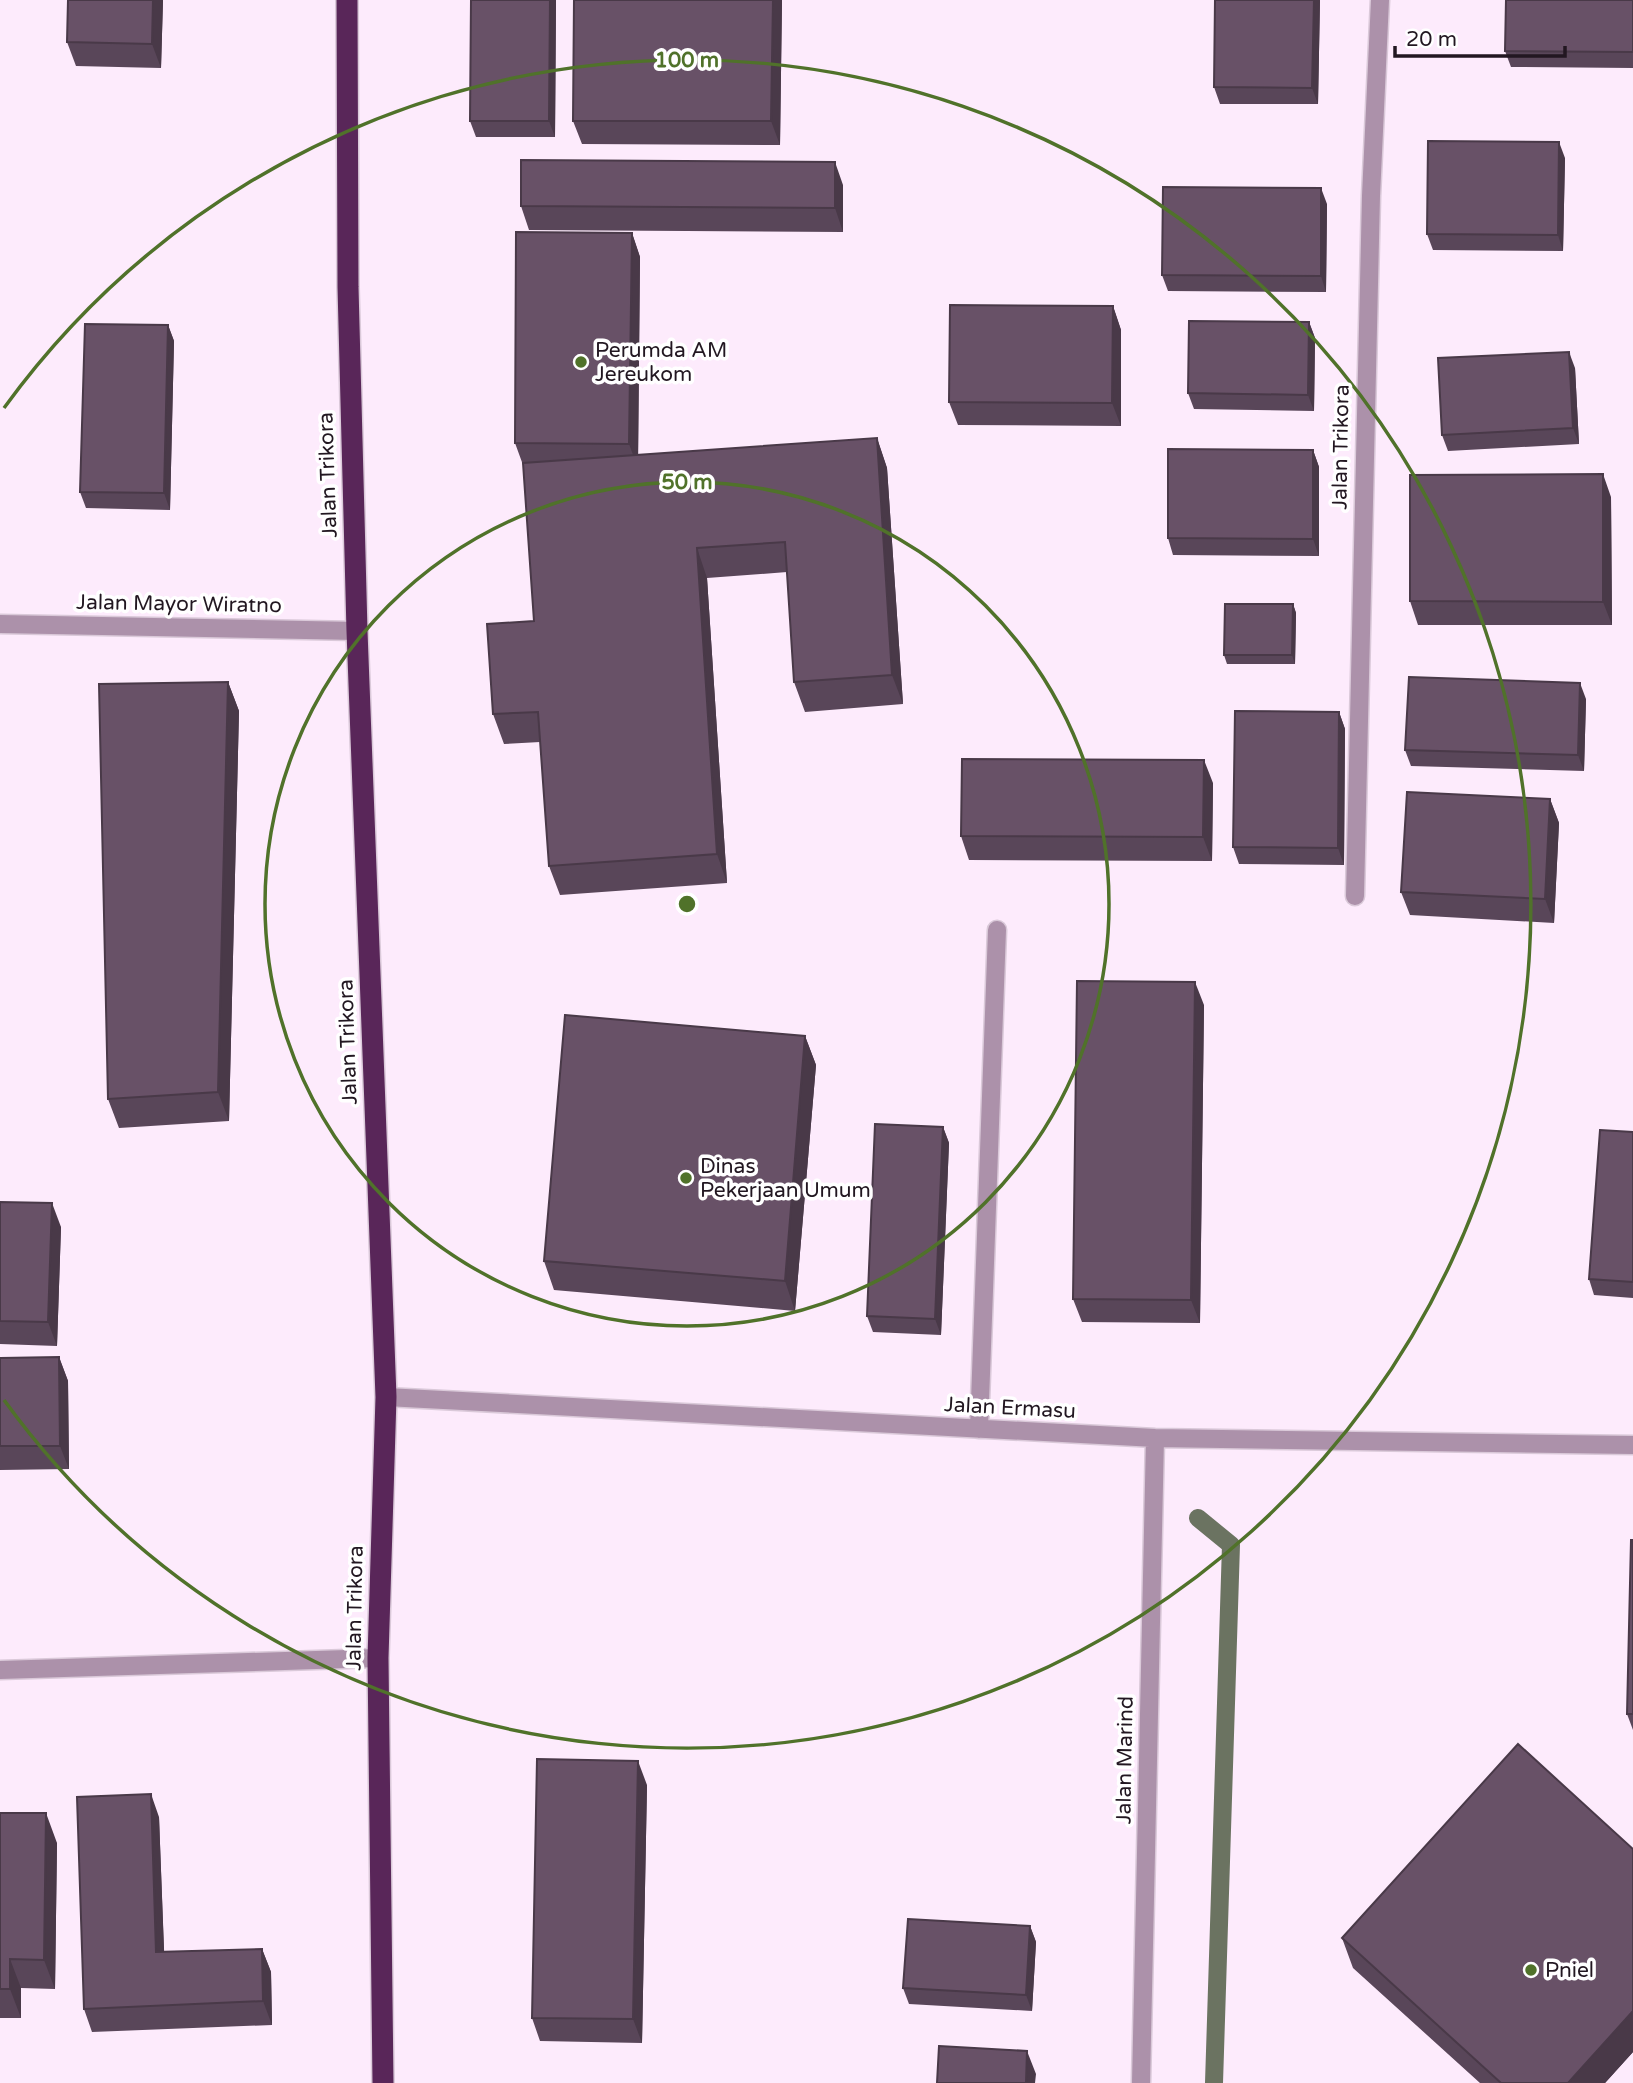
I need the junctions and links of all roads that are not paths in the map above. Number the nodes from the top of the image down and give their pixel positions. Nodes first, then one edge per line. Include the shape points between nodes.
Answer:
1 (346, 0) edge
2 (1380, 0) edge
3 (0, 624) edge
4 (357, 631) junction
5 (1355, 896) dead end
6 (997, 930) dead end
7 (386, 1398) junction
8 (979, 1429) junction
9 (1155, 1438) junction
10 (1633, 1445) edge
11 (378, 1658) junction
12 (0, 1670) edge
13 (383, 2083) edge
14 (1140, 2083) edge

1 - 4 highway, Jalan Trikora
2 - 5 street, Jalan Trikora via 1371,196
3 - 4 street, Jalan Mayor Wiratno
4 - 7 highway, Jalan Trikora
6 - 8 street
7 - 8 street, Jalan Ermasu
7 - 11 highway, Jalan Trikora
8 - 9 street, Jalan Ermasu
9 - 10 street, Jalan Ermasu
9 - 14 street, Jalan Marind
11 - 12 street
11 - 13 highway, Jalan Trikora

